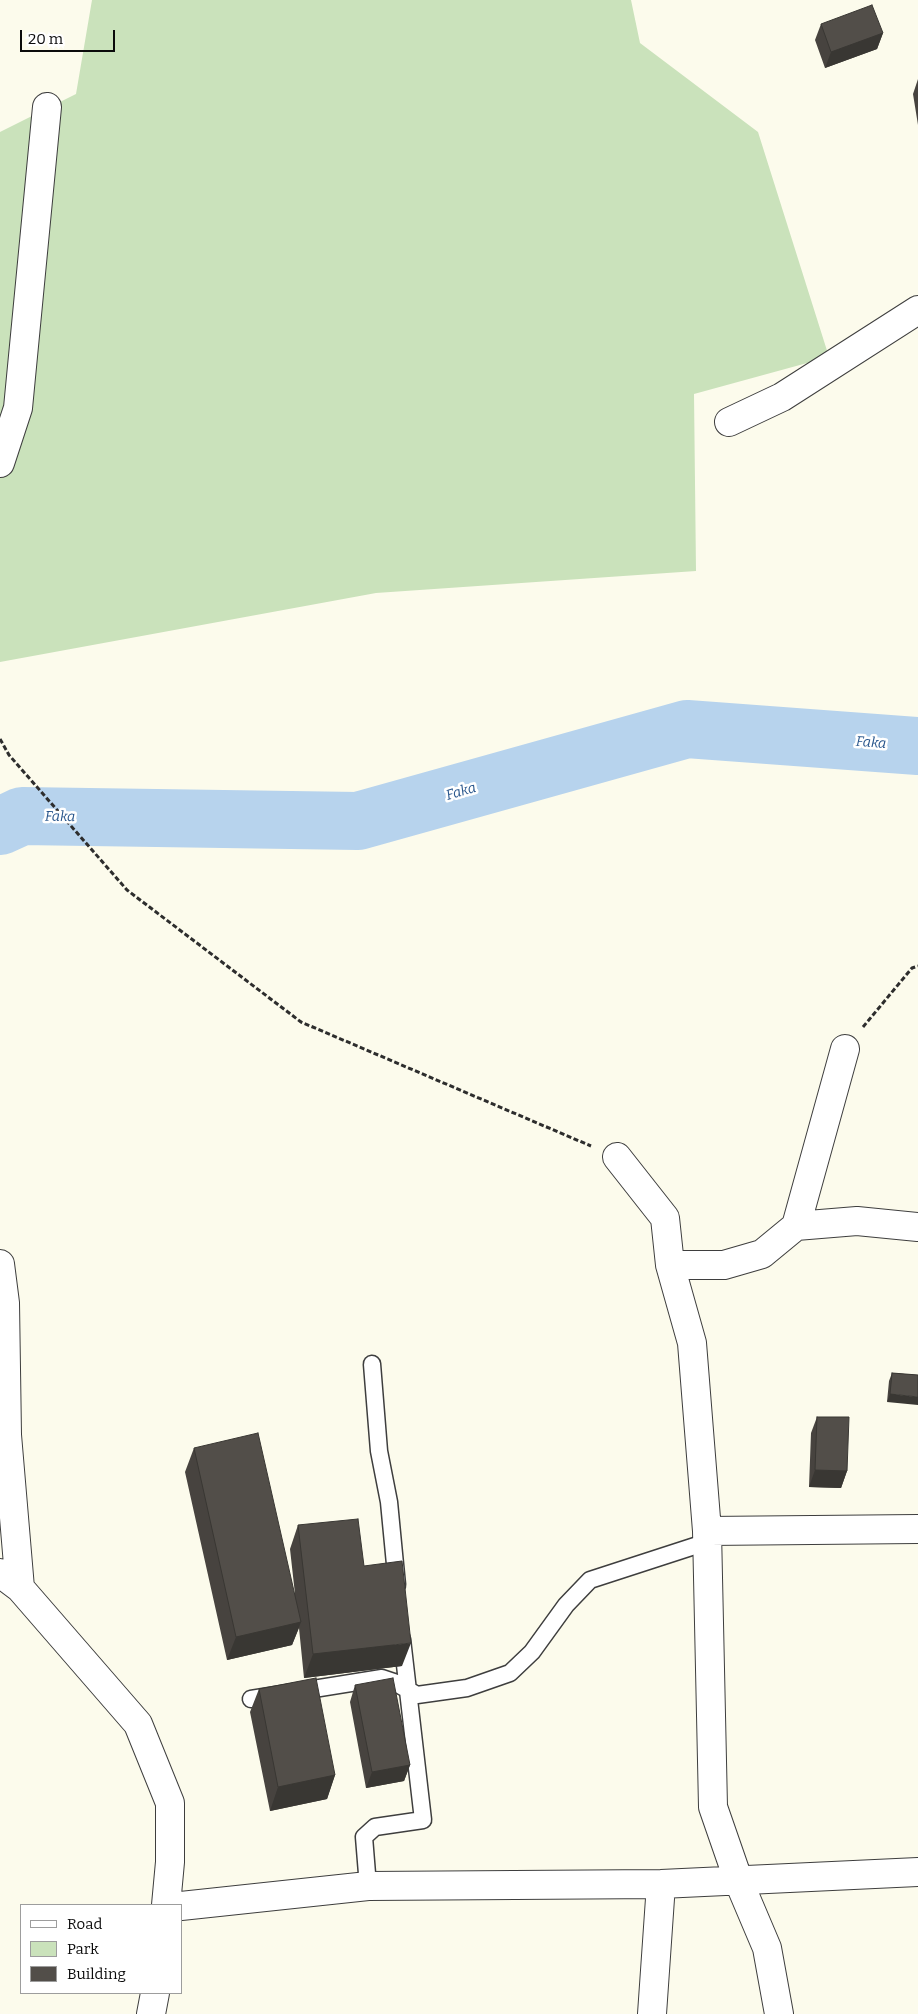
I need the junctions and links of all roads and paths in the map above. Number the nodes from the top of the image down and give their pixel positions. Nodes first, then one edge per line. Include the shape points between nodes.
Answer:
1 (48, 107) dead end
2 (918, 310) edge
3 (729, 422) dead end
4 (0, 463) edge
5 (0, 739) edge
6 (918, 966) edge
7 (845, 1049) joint
8 (617, 1157) joint
9 (796, 1226) junction
10 (918, 1227) edge
11 (0, 1264) edge
12 (670, 1264) junction
13 (372, 1364) dead end
14 (918, 1529) edge
15 (707, 1536) junction
16 (10, 1580) edge
17 (398, 1601) edge
18 (400, 1620) edge
19 (407, 1690) junction
20 (251, 1699) dead end
21 (918, 1872) edge
22 (739, 1882) junction
23 (660, 1884) junction
24 (368, 1886) junction
25 (166, 1904) edge
26 (182, 1906) edge
27 (155, 1994) edge
28 (151, 2014) edge
29 (652, 2014) edge
30 (779, 2014) edge

1 - 4 street via 18,408
2 - 3 street via 782,397
5 - 8 path via 9,755 127,890 301,1022
6 - 7 path via 912,968
7 - 9 street
8 - 12 street via 665,1218
9 - 10 street via 857,1221
9 - 12 street via 762,1254 724,1265
11 - 16 street via 4,1303
12 - 15 street via 692,1343
13 - 17 lane via 378,1451 388,1502
14 - 15 street
15 - 19 lane via 590,1580 566,1604 532,1652 510,1673 467,1688 417,1695
15 - 22 street via 713,1807
16 - 25 street via 138,1724 170,1803
18 - 19 lane
19 - 20 lane via 382,1678
19 - 24 lane via 424,1820 376,1827 364,1837
21 - 22 street
22 - 23 street
22 - 30 street via 767,1948
23 - 24 street
23 - 29 street
24 - 26 street
27 - 28 street

